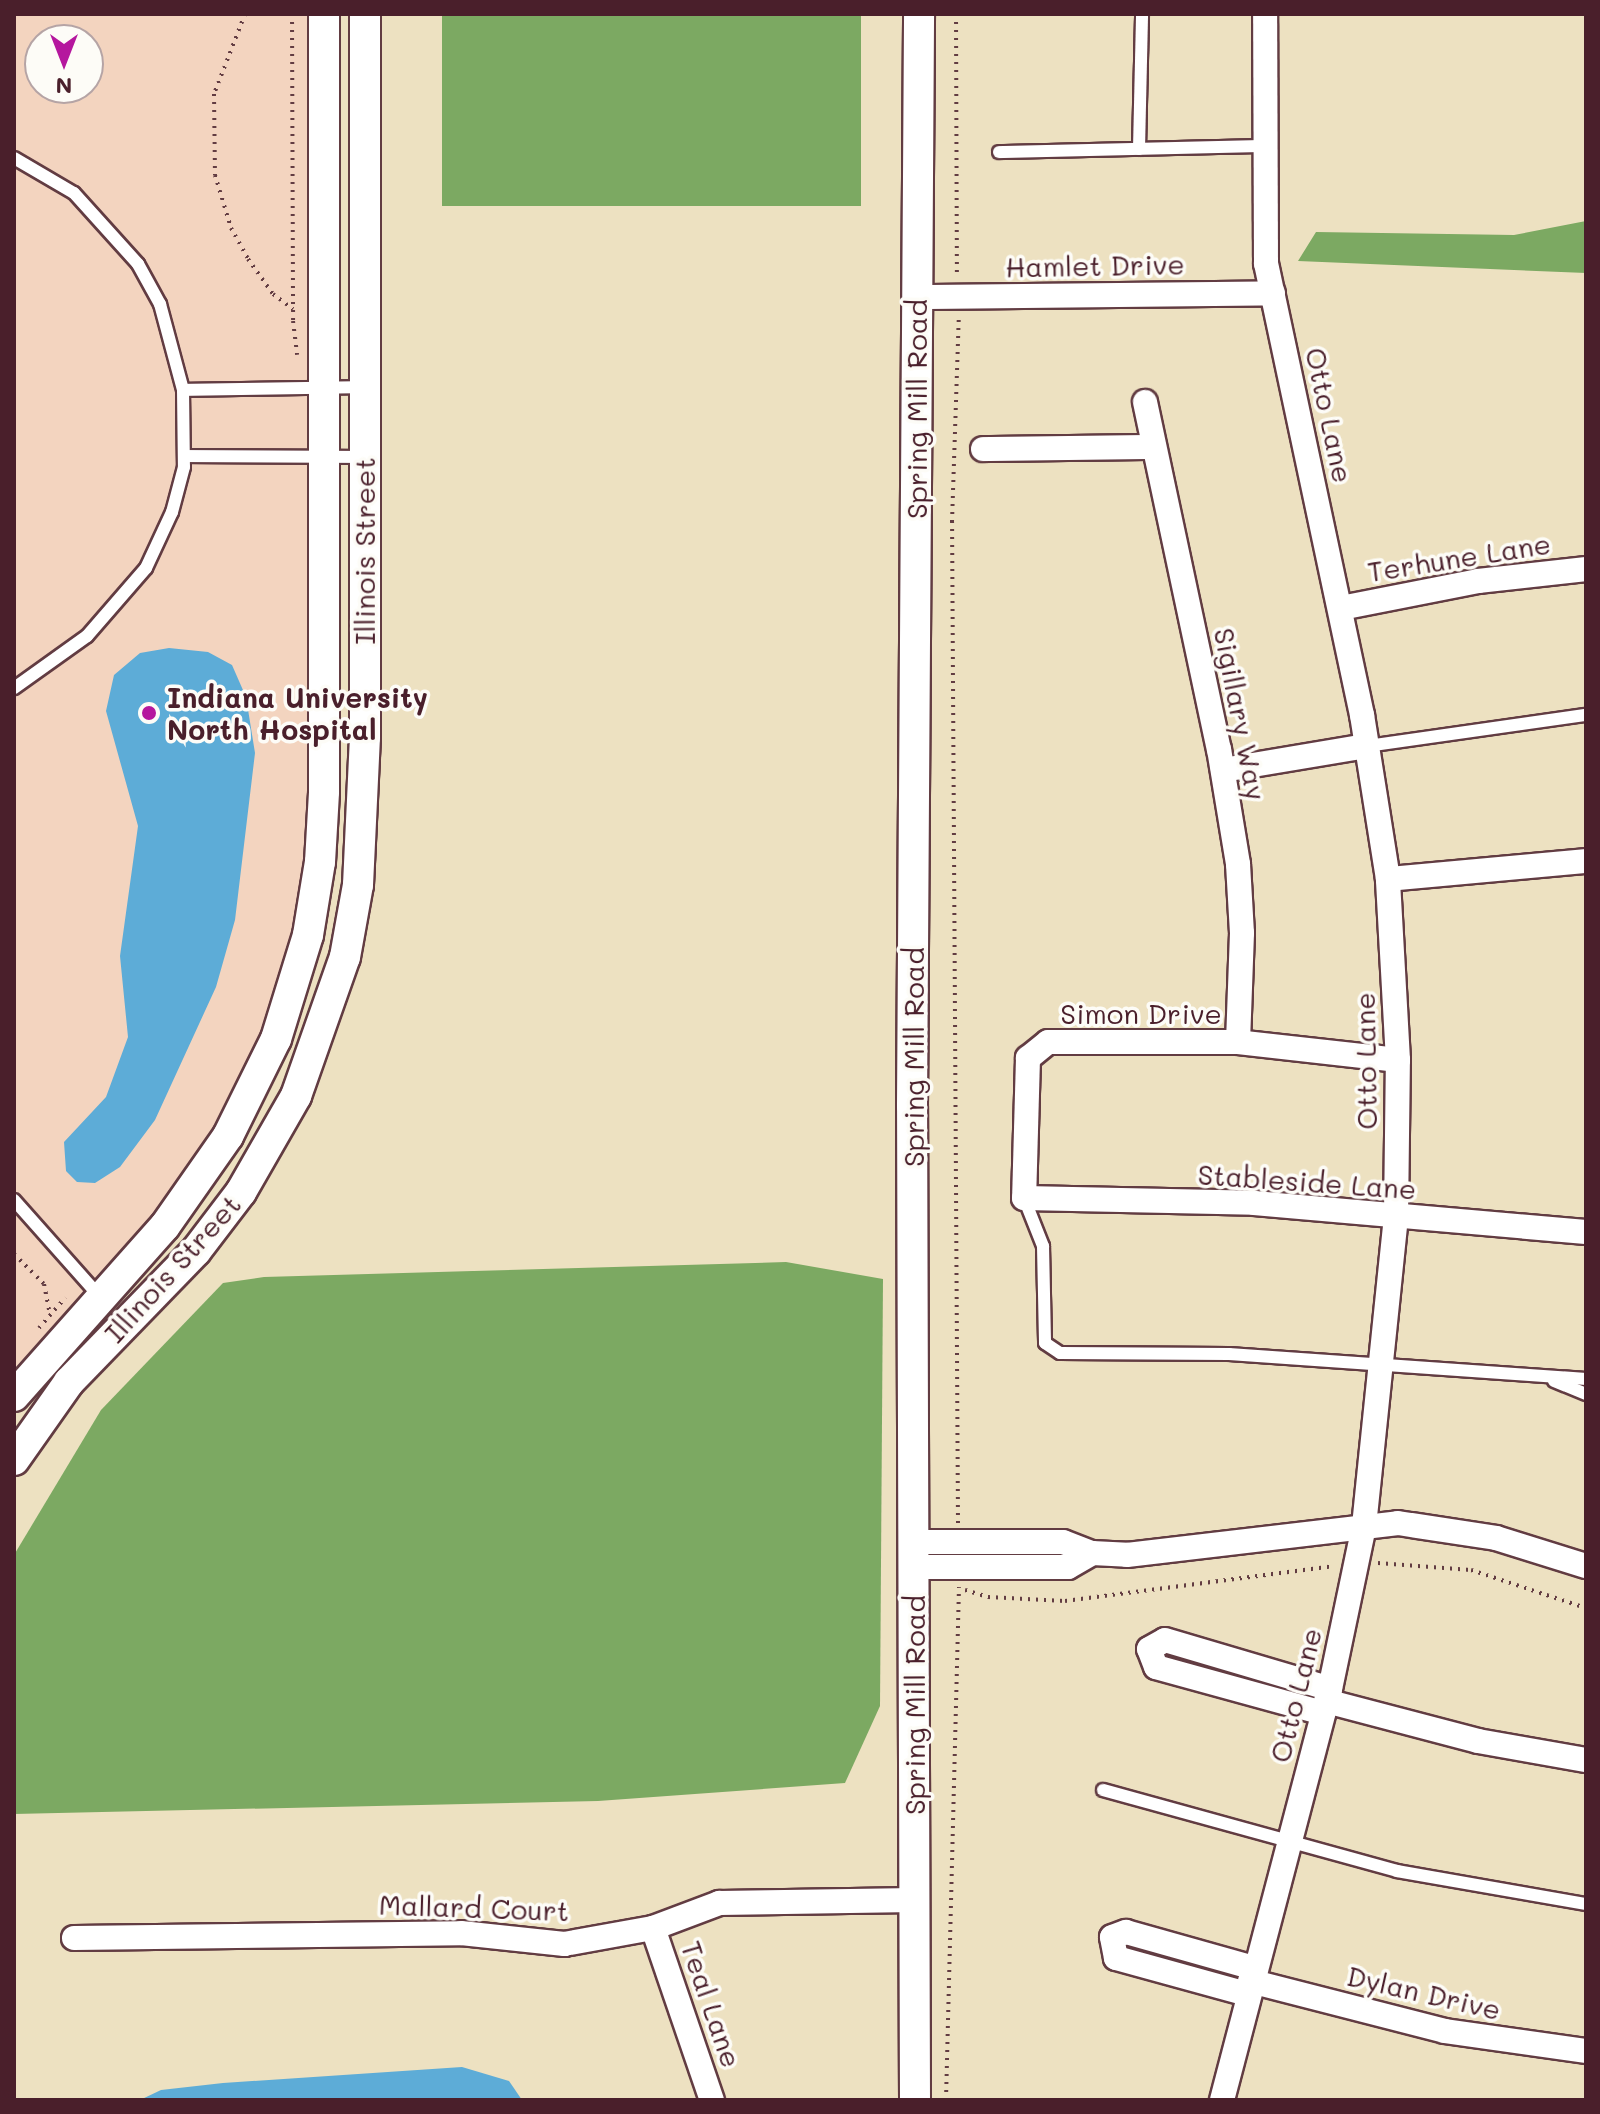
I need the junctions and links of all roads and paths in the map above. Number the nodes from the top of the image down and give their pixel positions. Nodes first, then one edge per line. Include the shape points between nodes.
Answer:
1 (245, 14) edge
2 (292, 14) edge
3 (324, 14) edge
4 (365, 14) edge
5 (919, 14) edge
6 (956, 14) edge
7 (1142, 14) edge
8 (1265, 14) edge
9 (1266, 146) junction
10 (1139, 149) junction
11 (999, 152) dead end
12 (14, 158) edge
13 (1273, 293) junction
14 (959, 296) junction
15 (917, 297) junction
16 (293, 309) junction
17 (364, 387) junction
18 (312, 388) junction
19 (183, 390) junction
20 (1145, 402) dead end
21 (1154, 447) junction
22 (983, 449) dead end
23 (184, 456) junction
24 (324, 457) junction
25 (364, 457) junction
26 (1586, 569) edge
27 (1341, 608) junction
28 (14, 688) edge
29 (1586, 715) edge
30 (1367, 746) junction
31 (1223, 770) junction
32 (1586, 861) edge
33 (1388, 879) junction
34 (1238, 1042) junction
35 (1398, 1060) junction
36 (1024, 1198) junction
37 (14, 1200) edge
38 (1396, 1217) junction
39 (1586, 1232) edge
40 (14, 1254) edge
41 (94, 1289) junction
42 (50, 1314) junction
43 (32, 1336) dead end
44 (1382, 1362) junction
45 (1548, 1379) junction
46 (1586, 1379) edge
47 (1586, 1394) edge
48 (14, 1396) edge
49 (14, 1460) edge
50 (1364, 1526) junction
51 (963, 1543) junction
52 (1092, 1553) junction
53 (914, 1555) junction
54 (1356, 1564) junction
55 (1586, 1566) edge
56 (961, 1579) junction
57 (1586, 1608) edge
58 (1210, 1653) junction
59 (1283, 1675) junction
60 (1188, 1676) junction
61 (1258, 1695) junction
62 (1327, 1701) junction
63 (1586, 1760) edge
64 (1103, 1790) dead end
65 (1289, 1840) junction
66 (915, 1900) junction
67 (1586, 1904) edge
68 (653, 1928) junction
69 (74, 1938) dead end
70 (1157, 1941) junction
71 (1195, 1952) junction
72 (1132, 1963) junction
73 (1169, 1973) junction
74 (1250, 1981) junction
75 (1586, 2051) edge
76 (712, 2100) edge
77 (915, 2100) edge
78 (946, 2100) edge
79 (1222, 2100) edge

1 - 16 path via 214,94 215,175 231,228 248,259 273,294
2 - 16 path
3 - 18 street, Illinois Street
4 - 17 street, Illinois Street
5 - 15 street, Spring Mill Road
6 - 14 path
7 - 10 lane
8 - 9 street, Otto Lane
9 - 10 lane
9 - 13 street, Otto Lane via 1266,264
10 - 11 lane
12 - 19 lane via 74,193 138,264 160,304
13 - 14 street, Hamlet Drive
13 - 27 street, Otto Lane
14 - 15 street, Hamlet Drive
14 - 51 path via 952,522 953,1308 957,1519
15 - 53 street, Spring Mill Road
16 - 18 path
17 - 18 lane
17 - 25 street, Illinois Street
18 - 19 lane
18 - 24 street, Illinois Street
19 - 23 lane
20 - 21 street, Sigillary Way
21 - 22 street
21 - 31 street, Sigillary Way
23 - 24 lane
23 - 28 lane via 172,512 146,568 87,636
24 - 25 lane
24 - 41 street, Illinois Street via 323,828 299,970 276,1039 228,1136 165,1226
25 - 49 street, Illinois Street via 365,738 358,885 345,957 324,1027 296,1096 241,1192 196,1251 69,1382
26 - 27 street, Terhune Lane via 1478,581
27 - 30 street, Otto Lane
29 - 30 lane
30 - 31 street
30 - 33 street, Otto Lane
31 - 34 street, Sigillary Way via 1242,933
32 - 33 street
33 - 35 street, Otto Lane
34 - 35 street, Simon Drive
34 - 36 street, Simon Drive via 1048,1042 1028,1058
35 - 38 street, Otto Lane
36 - 38 street, Stableside Lane via 1254,1203
36 - 44 lane via 1043,1246 1045,1343 1050,1349
37 - 41 lane
38 - 39 street, Stableside Lane
38 - 44 street, Otto Lane
40 - 42 path via 44,1284
41 - 42 path
41 - 48 street, Illinois Street
42 - 43 path
44 - 45 lane
44 - 50 street, Otto Lane
45 - 46 lane
45 - 47 lane
50 - 52 street via 1213,1547
50 - 54 street, Otto Lane
50 - 55 street via 1448,1527
51 - 52 street via 1063,1542
51 - 53 street
52 - 56 street via 1068,1567
53 - 56 street
53 - 66 street, Spring Mill Road
54 - 56 path via 1065,1601 988,1597
54 - 57 path via 1403,1561 1471,1570
54 - 62 street, Otto Lane
56 - 78 path
58 - 59 street
58 - 60 lane
58 - 60 street via 1165,1640 1154,1642 1150,1660 1156,1667
59 - 61 lane
59 - 62 street
60 - 61 street
61 - 62 street
62 - 63 street via 1478,1741
62 - 65 street, Otto Lane
64 - 65 lane
65 - 67 lane via 1397,1871
65 - 74 street, Otto Lane
66 - 68 street, Mallard Court via 719,1903
66 - 77 street, Spring Mill Road
68 - 69 street, Mallard Court via 564,1944 461,1933
68 - 76 street, Teal Lane
70 - 71 street, Dylan Drive
70 - 72 lane
70 - 72 street, Dylan Drive via 1116,1933 1111,1953
71 - 73 lane
71 - 74 street, Dylan Drive
72 - 73 street, Dylan Drive
73 - 74 street, Dylan Drive
74 - 75 street, Dylan Drive via 1445,2031
74 - 79 street, Otto Lane

